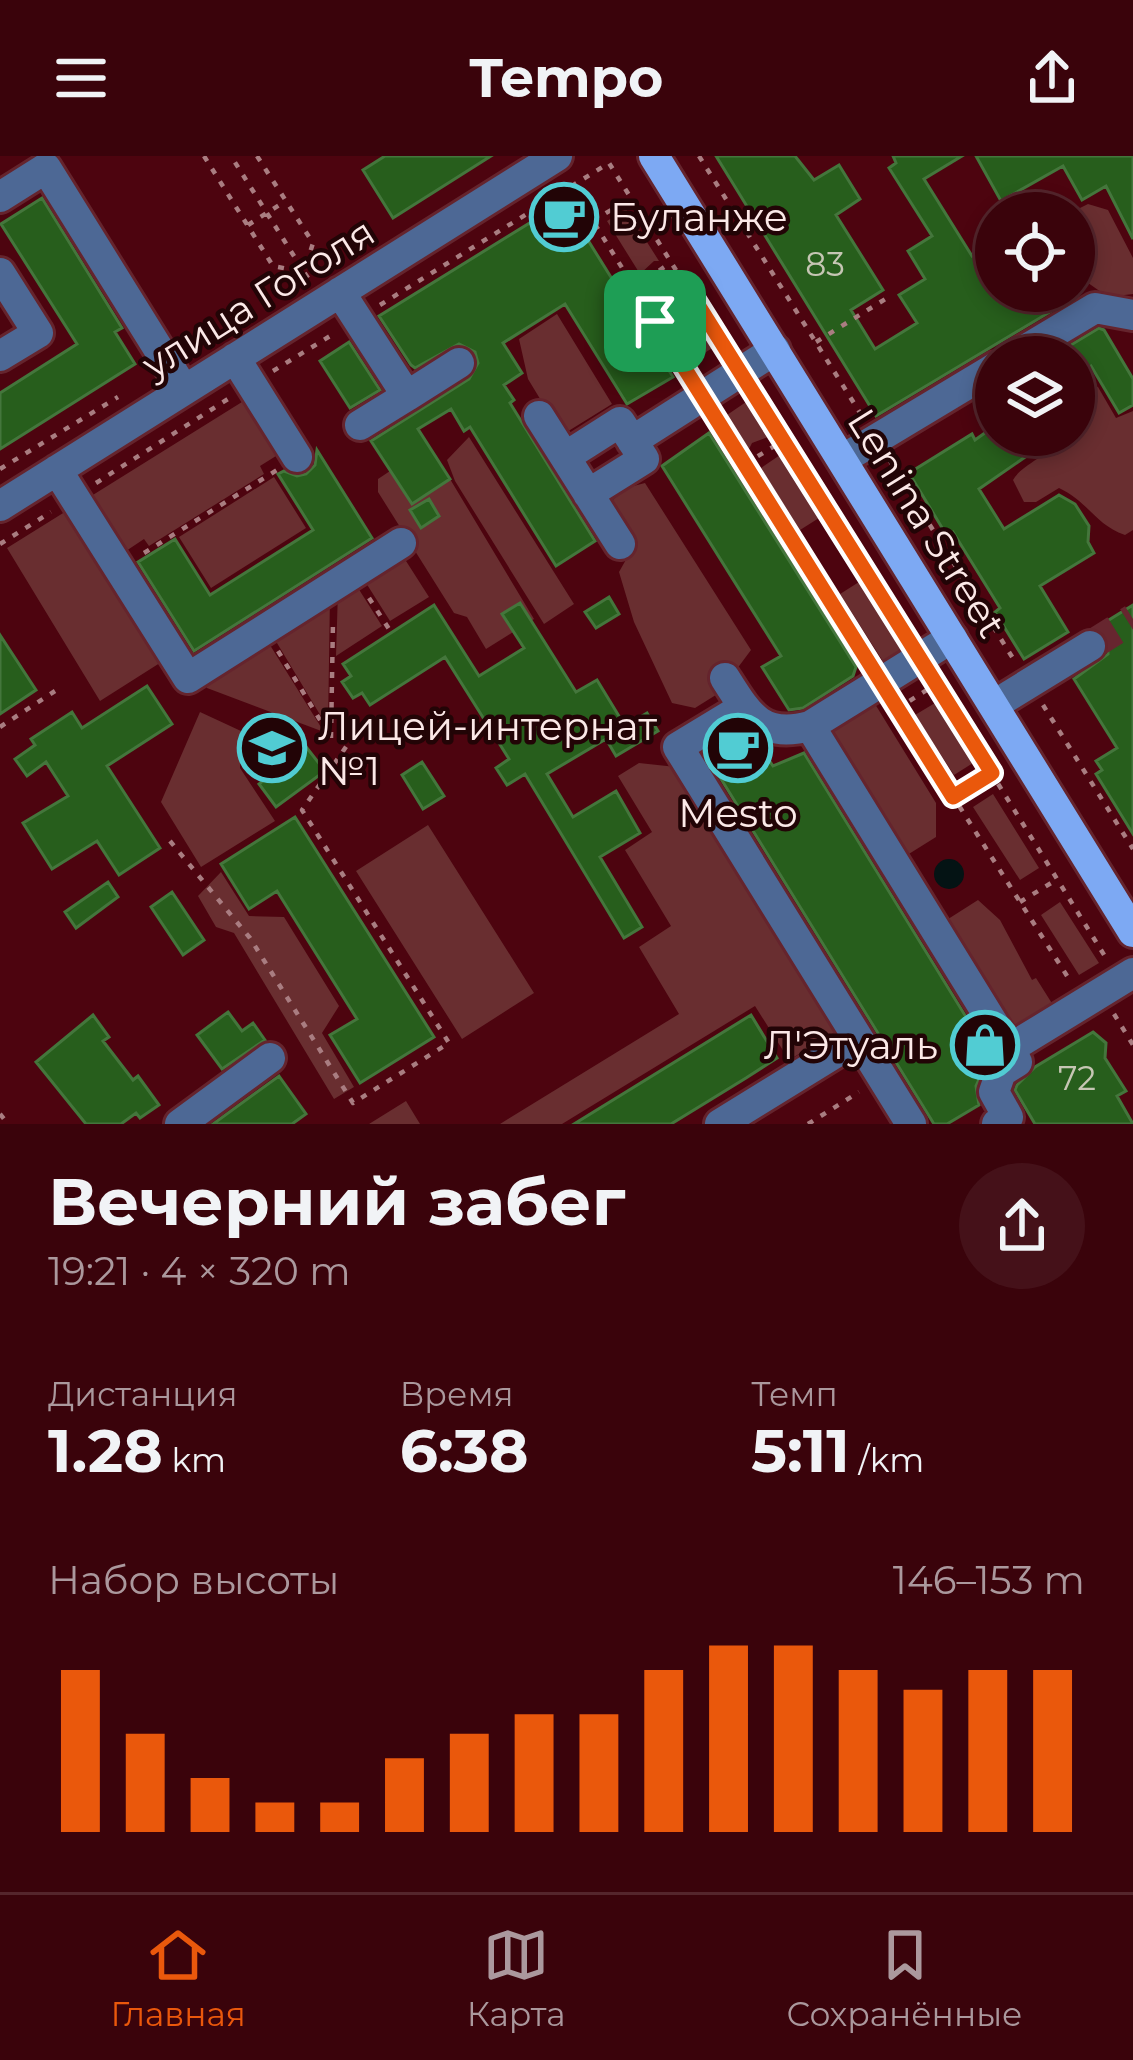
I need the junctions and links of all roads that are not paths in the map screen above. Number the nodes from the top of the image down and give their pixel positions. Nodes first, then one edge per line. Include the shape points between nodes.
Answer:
1 (556, 156) edge
2 (654, 156) edge
3 (0, 197) edge
4 (0, 273) edge
5 (332, 297) junction
6 (1133, 315) edge
7 (1048, 336) edge
8 (775, 350) junction
9 (0, 356) edge
10 (459, 363) dead end
11 (243, 372) junction
12 (975, 380) edge
13 (184, 390) junction
14 (407, 396) junction
15 (539, 416) dead end
16 (360, 425) dead end
17 (632, 441) junction
18 (297, 457) road end
19 (565, 457) junction
20 (843, 459) junction
21 (65, 484) junction
22 (588, 494) junction
23 (0, 506) edge
24 (401, 542) dead end
25 (620, 544) dead end
26 (952, 638) junction
27 (1090, 646) tunnel mouth
28 (725, 678) dead end
29 (994, 705) junction
30 (743, 706) junction
31 (810, 726) junction
32 (1133, 932) edge
33 (1109, 988) edge
34 (858, 1039) junction
35 (1009, 1049) junction
36 (270, 1058) dead end
37 (1006, 1122) edge
38 (180, 1124) edge
39 (720, 1124) edge
40 (911, 1124) edge

1 - 5 street, улица Гоголя
2 - 8 main road, Lenina Street
3 - 13 street via 46,168
4 - 9 street via 38,333
5 - 11 street, улица Гоголя
5 - 14 street via 358,319
6 - 7 street via 1095,308
8 - 17 street
8 - 20 main road, Lenina Street
10 - 14 street
11 - 13 street, улица Гоголя
11 - 18 street
12 - 20 street
13 - 21 street, улица Гоголя
14 - 16 street
15 - 19 street
17 - 19 street via 620,422
17 - 22 street via 644,459
19 - 22 street
20 - 26 main road, Lenina Street
21 - 23 street, улица Гоголя
21 - 24 street via 188,678
22 - 25 street
26 - 29 main road, Lenina Street
26 - 31 street
27 - 29 street
28 - 30 street
29 - 32 main road, Lenina Street
30 - 31 street via 763,726
30 - 34 street via 678,747
31 - 35 street
33 - 35 street
34 - 39 street
34 - 40 street
35 - 37 street via 1017,1062 1001,1072 994,1092
36 - 38 street

